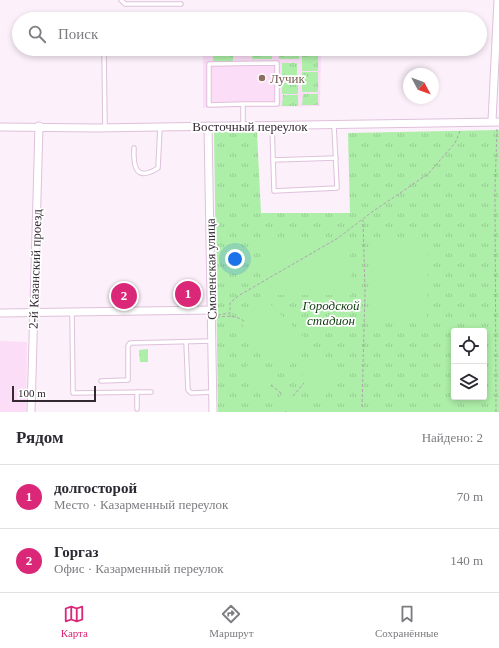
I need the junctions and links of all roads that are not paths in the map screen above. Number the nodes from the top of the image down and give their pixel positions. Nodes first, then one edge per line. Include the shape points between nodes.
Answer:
1 (121, 0) edge
2 (498, 0) edge
3 (181, 4) dead end
4 (497, 55) edge
5 (104, 56) edge
6 (243, 104) junction
7 (496, 122) edge
8 (243, 125) junction
9 (272, 125) junction
10 (334, 125) junction
11 (39, 126) junction
12 (160, 126) junction
13 (208, 126) junction
14 (0, 127) edge
15 (105, 128) junction
16 (134, 148) dead end
17 (336, 158) junction
18 (273, 160) junction
19 (72, 312) junction
20 (0, 313) edge
21 (34, 313) junction
22 (212, 314) junction
23 (212, 341) junction
24 (186, 342) junction
25 (101, 381) dead end
26 (137, 392) junction
27 (151, 392) dead end
28 (213, 392) junction
29 (137, 409) dead end
30 (31, 412) edge
31 (213, 412) edge

1 - 3 lane via 125,4
2 - 4 street
4 - 7 street
5 - 15 lane
6 - 6 lane via 209,105 209,64 277,63 277,104
6 - 8 lane
7 - 10 street, Восточный переулок
8 - 9 street, Восточный переулок
8 - 13 street, Восточный переулок
9 - 10 street, Восточный переулок
9 - 18 lane
10 - 17 lane
11 - 14 street, Восточный переулок
11 - 15 street, Восточный переулок
11 - 21 street, 2-й Казанский проезд
12 - 13 street, Восточный переулок
12 - 15 street, Восточный переулок
12 - 16 lane via 158,168 150,173 137,170 133,164
13 - 22 street, Смоленская улица
17 - 18 lane
17 - 18 lane via 337,188 274,190
19 - 21 street
19 - 22 street
19 - 26 lane via 73,393
20 - 21 street
21 - 30 street, 2-й Казанский проезд
22 - 23 street, Смоленская улица
23 - 24 lane
23 - 28 street, Смоленская улица
24 - 25 lane via 130,343 128,380
24 - 28 lane via 188,390
26 - 27 lane
26 - 29 lane
28 - 31 street, Смоленская улица

